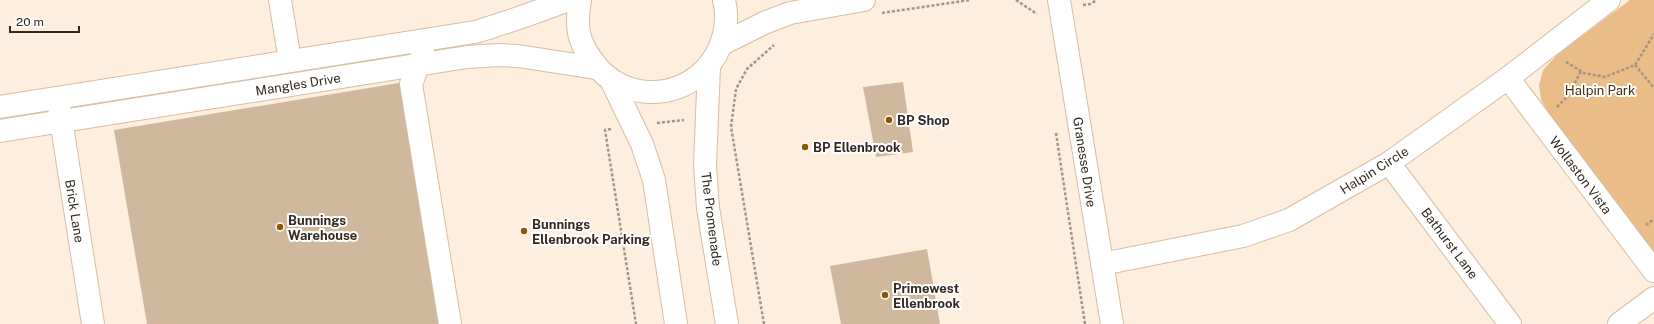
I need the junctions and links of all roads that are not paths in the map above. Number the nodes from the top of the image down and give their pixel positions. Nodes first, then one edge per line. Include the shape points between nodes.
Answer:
1 (280, 0) edge
2 (569, 0) edge
3 (580, 0) edge
4 (724, 0) edge
5 (864, 0) edge
6 (1059, 0) edge
7 (1609, 0) edge
8 (1586, 7) edge
9 (442, 37) junction
10 (722, 44) junction
11 (290, 61) junction
12 (418, 65) junction
13 (710, 66) junction
14 (604, 74) junction
15 (1508, 78) junction
16 (58, 98) junction
17 (0, 107) edge
18 (61, 121) junction
19 (0, 131) edge
20 (1389, 163) junction
21 (1102, 264) junction
22 (1654, 271) edge
23 (1654, 298) edge
24 (93, 324) edge
25 (450, 324) edge
26 (676, 324) edge
27 (727, 324) edge
28 (1112, 324) edge
29 (1510, 324) edge
30 (1620, 324) edge

1 - 11 street
2 - 9 street, Mangles Drive via 506,24
3 - 14 street via 579,34 586,52
4 - 10 street via 726,27
5 - 10 street via 790,13
6 - 21 street, Granesse Drive
7 - 8 street, Halpin Circle
8 - 15 street, Halpin Circle
9 - 11 street, Mangles Drive
9 - 12 street via 425,48
10 - 13 street
11 - 16 street, Mangles Drive
12 - 14 street, Mangles Drive via 498,55 532,58
12 - 18 street, Mangles Drive
12 - 25 street via 412,84
13 - 14 street, Mangles Drive via 693,80 674,90 652,93 630,89
13 - 27 street, The Promenade via 705,165 708,208
14 - 26 street via 642,144 654,180
15 - 20 street, Halpin Circle
15 - 22 street, Wollaston Vista
16 - 17 street, Mangles Drive
16 - 18 street, Brick Lane
18 - 19 street, Mangles Drive
18 - 24 street, Brick Lane
20 - 21 street, Halpin Circle via 1288,220 1265,229 1243,236
20 - 29 street, Bathurst Lane
21 - 28 street, Granesse Drive
23 - 30 street

